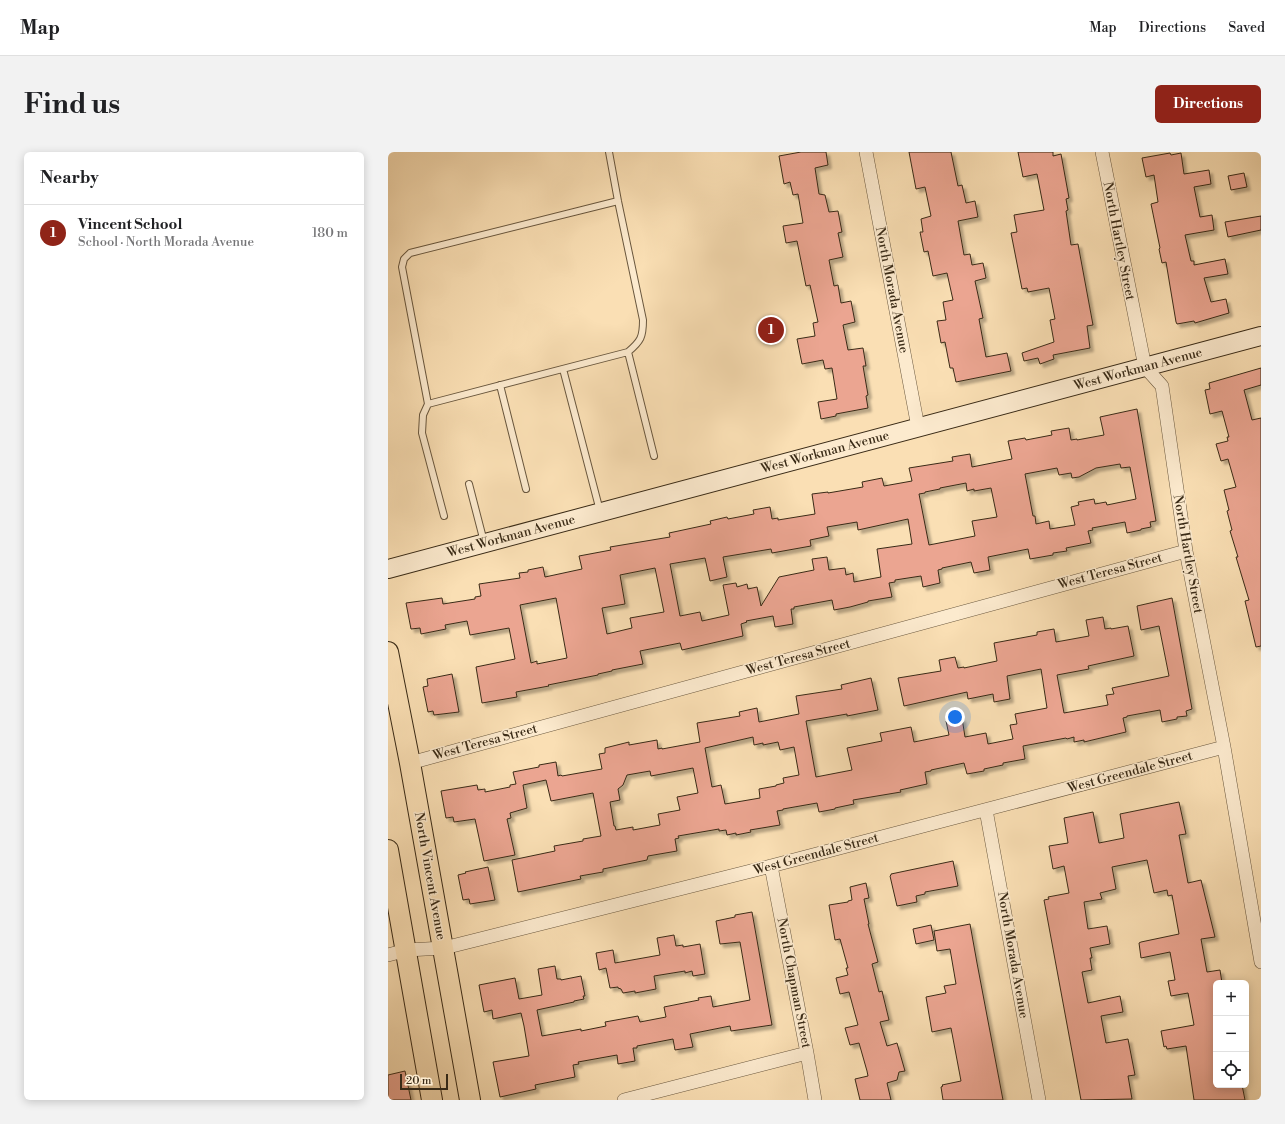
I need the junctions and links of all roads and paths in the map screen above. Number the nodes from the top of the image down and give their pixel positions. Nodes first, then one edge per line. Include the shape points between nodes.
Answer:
1 (609, 152) edge
2 (866, 152) edge
3 (1102, 152) edge
4 (618, 201) junction
5 (1261, 336) edge
6 (628, 352) junction
7 (1145, 367) junction
8 (563, 369) junction
9 (500, 385) junction
10 (428, 404) junction
11 (918, 427) junction
12 (654, 456) dead end
13 (469, 484) dead end
14 (526, 489) dead end
15 (600, 512) junction
16 (444, 516) dead end
17 (484, 543) junction
18 (1186, 551) junction
19 (388, 569) edge
20 (388, 652) edge
21 (1224, 747) junction
22 (410, 762) junction
23 (986, 810) junction
24 (388, 850) edge
25 (771, 866) junction
26 (444, 948) junction
27 (397, 953) edge
28 (1261, 962) edge
29 (807, 1053) junction
30 (432, 1100) edge
31 (470, 1100) edge
32 (624, 1100) edge
33 (815, 1100) edge
34 (1039, 1100) edge

1 - 4 lane
2 - 11 street, North Morada Avenue
3 - 7 street, North Hartley Street
4 - 6 lane via 643,320 643,330 638,344
4 - 10 lane via 410,253 404,259 402,267
5 - 7 street, West Workman Avenue
6 - 8 lane
6 - 12 lane
7 - 11 street, West Workman Avenue
7 - 18 street, North Hartley Street via 1162,386
8 - 9 lane
8 - 15 lane
9 - 10 lane
9 - 14 lane
10 - 16 lane via 423,415 422,434
11 - 15 street, West Workman Avenue
13 - 17 lane
15 - 17 street, West Workman Avenue
17 - 19 street, West Workman Avenue
18 - 21 street, North Hartley Street
18 - 22 street, West Teresa Street
20 - 22 main road, North Vincent Avenue
21 - 23 street, West Greendale Street
21 - 28 street, North Hartley Street
22 - 26 main road, North Vincent Avenue
23 - 25 street, West Greendale Street
23 - 34 street, North Morada Avenue
24 - 27 main road
25 - 26 street, West Greendale Street
25 - 29 street, North Chapman Street
26 - 27 street, West Greendale Street
26 - 31 main road, North Vincent Avenue
27 - 30 main road via 411,983
29 - 32 street
29 - 33 street, North Chapman Street

